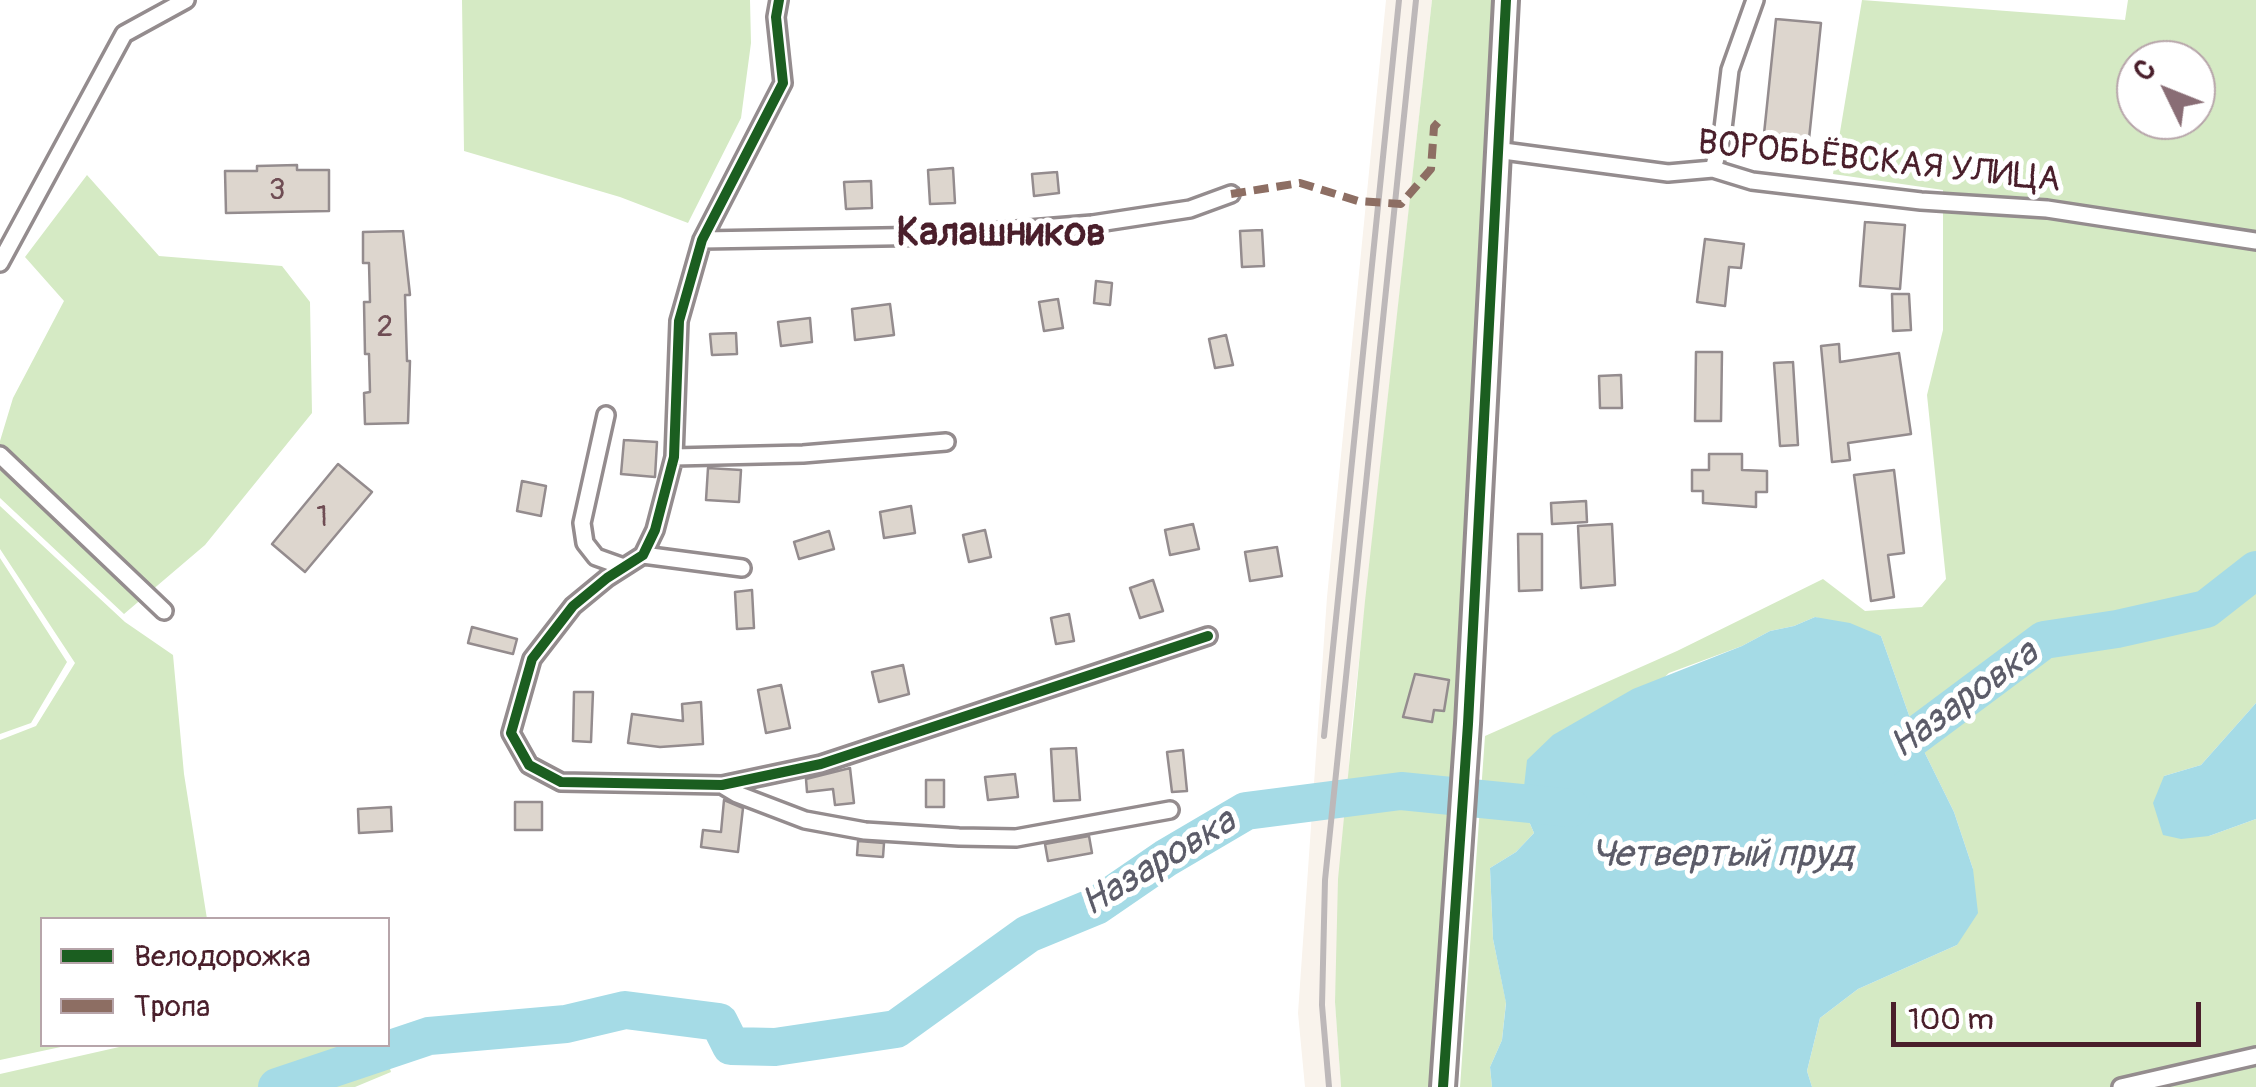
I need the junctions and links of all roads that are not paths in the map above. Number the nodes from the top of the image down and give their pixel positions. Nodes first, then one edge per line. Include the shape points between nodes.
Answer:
1 (186, 0) edge
2 (779, 0) edge
3 (1506, 0) edge
4 (1754, 0) edge
5 (1496, 150) junction
6 (1713, 169) junction
7 (1231, 194) dead end
8 (702, 240) junction
9 (2256, 242) edge
10 (0, 263) edge
11 (606, 415) dead end
12 (946, 442) dead end
13 (0, 456) edge
14 (674, 457) junction
15 (643, 555) junction
16 (624, 567) junction
17 (742, 568) dead end
18 (164, 611) dead end
19 (1208, 636) dead end
20 (722, 785) junction
21 (1170, 810) dead end
22 (2256, 1056) edge
23 (1444, 1087) edge
24 (2121, 1087) edge

1 - 10 street via 124,34
2 - 8 street via 783,83
3 - 5 street
4 - 6 street via 1730,70
5 - 6 street, ВОРОБЬЁВСКАЯ УЛИЦА via 1668,174
5 - 23 street
6 - 9 street, ВОРОБЬЁВСКАЯ УЛИЦА via 1752,181 2047,209
7 - 8 street via 1190,209 1073,225 942,236
8 - 14 street via 679,321
11 - 16 street via 582,523 584,543 596,557
12 - 14 street
13 - 18 street
14 - 15 street
15 - 16 street
15 - 17 street
16 - 20 street via 572,606 532,659 511,733 529,765 560,782
19 - 20 street via 821,764
20 - 21 street via 805,820 959,837 1016,838
22 - 24 street

